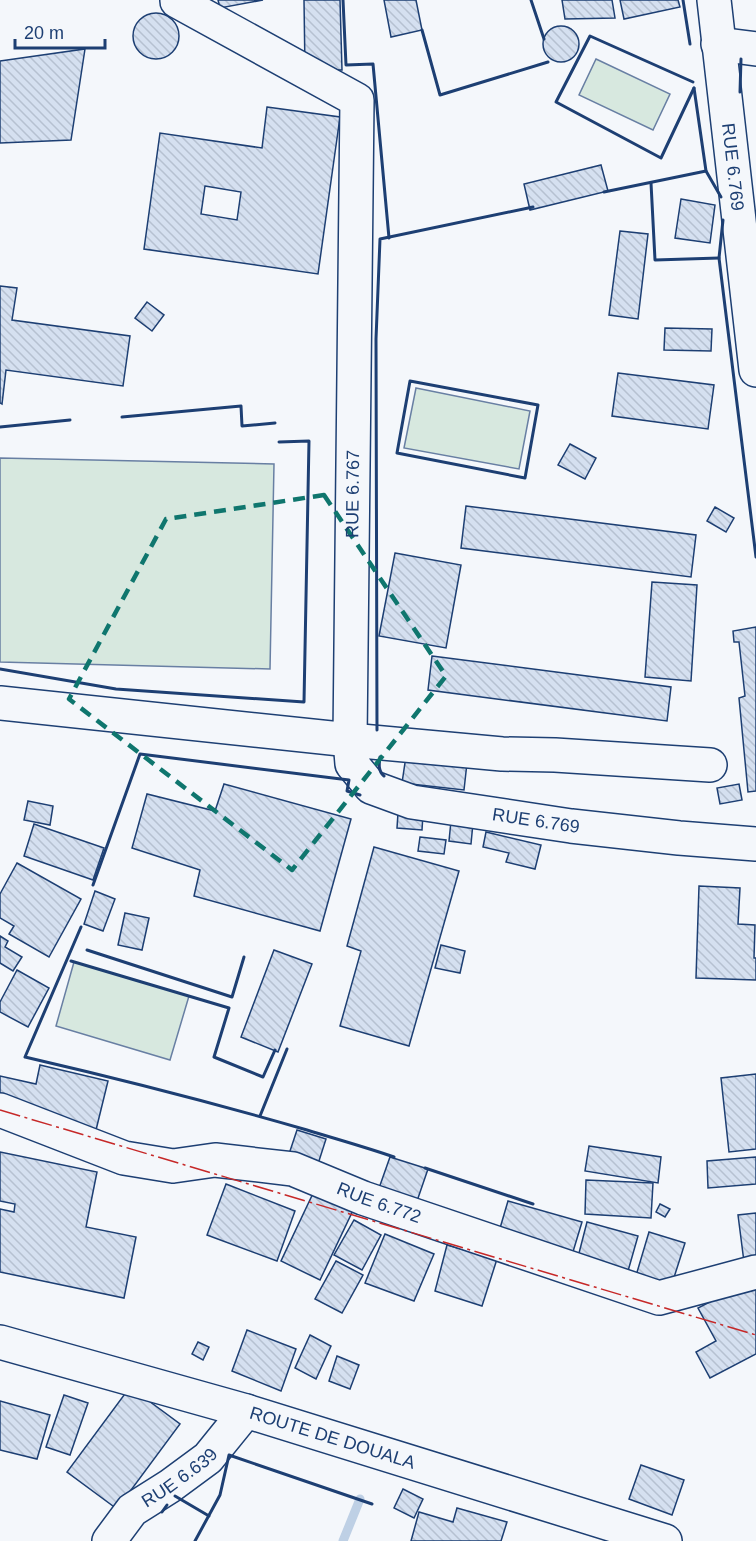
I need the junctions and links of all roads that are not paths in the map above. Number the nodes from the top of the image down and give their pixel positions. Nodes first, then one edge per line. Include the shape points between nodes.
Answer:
1 (177, 0) edge
2 (714, 0) edge
3 (718, 44) junction
4 (756, 49) edge
5 (756, 370) edge
6 (0, 703) edge
7 (350, 740) junction
8 (710, 765) dead end
9 (756, 844) edge
10 (0, 1110) edge
11 (756, 1272) edge
12 (0, 1342) edge
13 (246, 1411) junction
14 (109, 1541) edge
15 (665, 1541) edge

1 - 7 main road, RUE 6.767 via 357,100
2 - 3 main road, RUE 6.769
3 - 4 main road
3 - 5 main road, RUE 6.769
6 - 7 main road
7 - 8 main road via 501,754
7 - 9 main road, RUE 6.769 via 352,764 372,787 412,802 593,828
10 - 11 main road, RUE 6.772 via 124,1158 173,1166 215,1160 293,1169 363,1198 659,1298
12 - 13 main road, ROUTE DE DOUALA
13 - 14 main road, RUE 6.639 via 208,1458 132,1510
13 - 15 main road, ROUTE DE DOUALA

